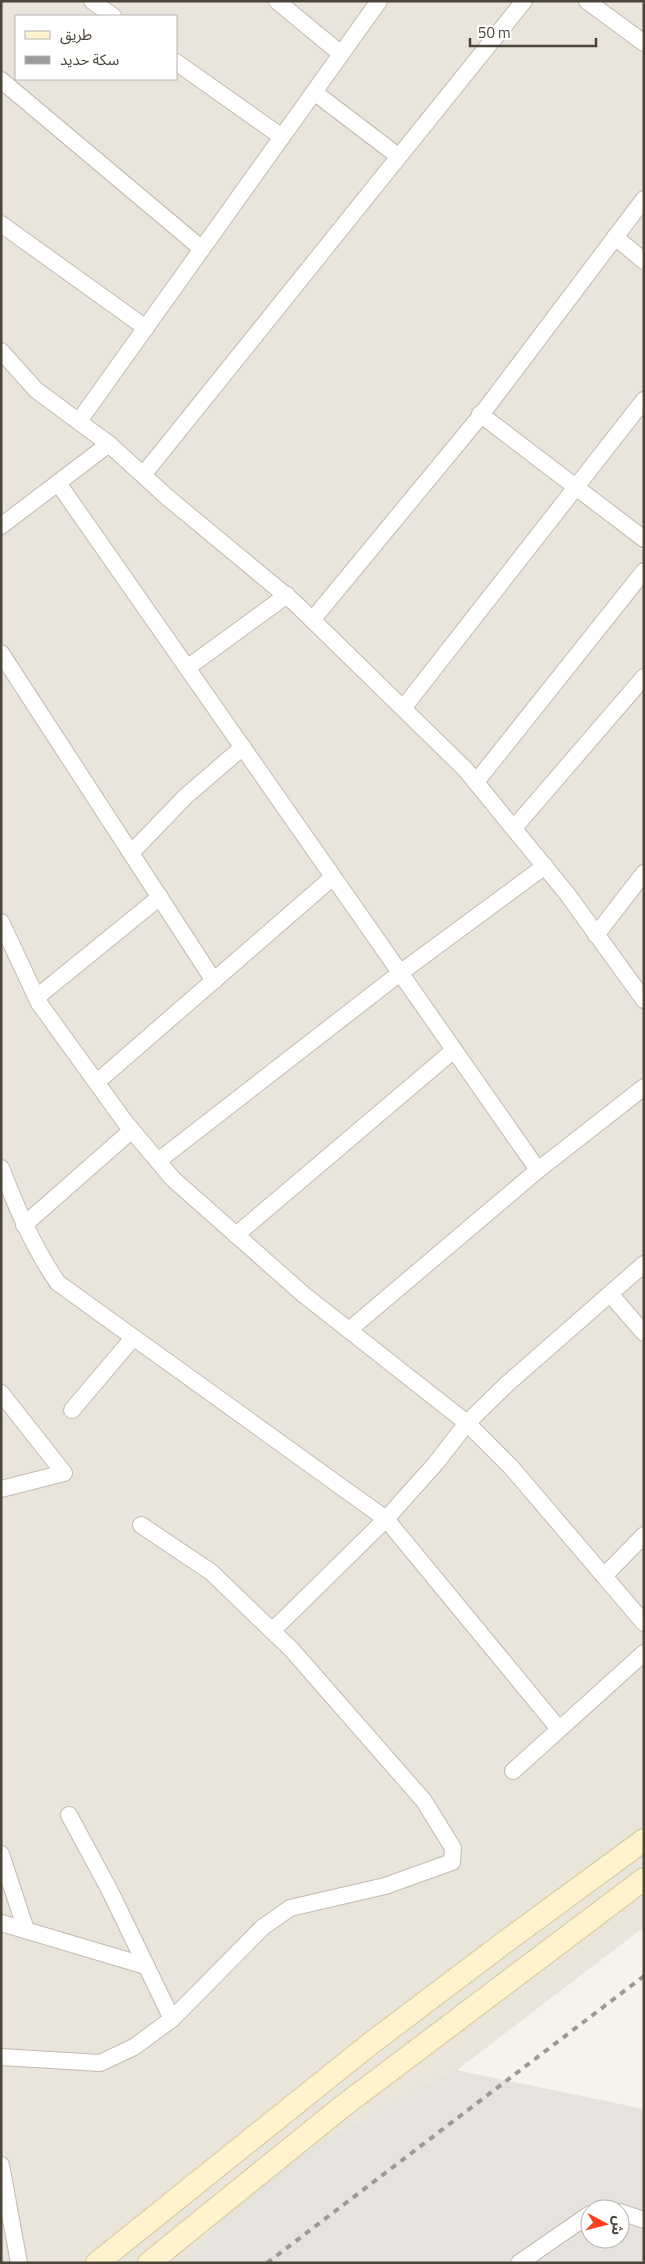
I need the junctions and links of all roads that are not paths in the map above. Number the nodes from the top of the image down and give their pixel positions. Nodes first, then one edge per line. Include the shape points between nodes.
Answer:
1 (92, 1) edge
2 (277, 1) edge
3 (380, 1) edge
4 (524, 1) edge
5 (587, 1) edge
6 (112, 15) edge
7 (644, 43) edge
8 (342, 54) junction
9 (178, 63) edge
10 (1, 80) edge
11 (314, 92) junction
12 (282, 138) junction
13 (398, 156) junction
14 (644, 199) edge
15 (1, 224) edge
16 (615, 237) junction
17 (202, 249) junction
18 (644, 261) edge
19 (146, 328) junction
20 (1, 351) edge
21 (644, 400) edge
22 (480, 414) junction
23 (78, 421) junction
24 (110, 444) junction
25 (143, 475) junction
26 (58, 483) junction
27 (576, 487) junction
28 (1, 526) edge
29 (644, 538) edge
30 (644, 571) edge
31 (286, 595) junction
32 (312, 619) junction
33 (1, 653) edge
34 (187, 668) junction
35 (644, 677) edge
36 (404, 707) junction
37 (243, 747) junction
38 (476, 782) junction
39 (514, 828) junction
40 (131, 853) junction
41 (545, 866) junction
42 (644, 873) edge
43 (333, 876) junction
44 (160, 897) junction
45 (1, 922) edge
46 (596, 934) junction
47 (400, 972) junction
48 (214, 981) junction
49 (36, 997) junction
50 (644, 1000) edge
51 (454, 1050) junction
52 (97, 1082) junction
53 (644, 1087) edge
54 (132, 1130) junction
55 (158, 1161) junction
56 (1, 1168) edge
57 (538, 1170) junction
58 (24, 1225) junction
59 (236, 1235) junction
60 (644, 1264) edge
61 (610, 1294) junction
62 (349, 1330) junction
63 (644, 1333) edge
64 (133, 1338) junction
65 (1, 1394) edge
66 (72, 1410) dead end
67 (467, 1423) junction
68 (1, 1489) edge
69 (386, 1519) junction
70 (141, 1525) dead end
71 (644, 1535) edge
72 (604, 1576) junction
73 (644, 1623) edge
74 (272, 1631) junction
75 (644, 1653) edge
76 (560, 1729) junction
77 (513, 1771) dead end
78 (69, 1815) dead end
79 (644, 1840) edge
80 (1, 1854) edge
81 (644, 1879) edge
82 (1, 1923) edge
83 (26, 1930) junction
84 (146, 1966) junction
85 (172, 2019) junction
86 (1, 2057) edge
87 (1, 2165) edge
88 (630, 2215) edge
89 (644, 2220) edge
90 (580, 2221) edge
91 (105, 2261) edge
92 (19, 2263) edge
93 (149, 2263) edge
94 (519, 2263) edge

1 - 6 street
2 - 8 street
3 - 8 street
4 - 13 street
5 - 7 street
8 - 11 street
9 - 12 street
10 - 17 street
11 - 12 street
11 - 13 street
12 - 17 street
13 - 25 street
14 - 16 street
15 - 19 street
16 - 18 street
16 - 22 street
17 - 19 street
19 - 23 street
20 - 23 street via 36,390
21 - 27 street
22 - 27 street
22 - 32 street
23 - 24 street
24 - 25 street
24 - 26 street
25 - 31 street
26 - 28 street
26 - 34 street
27 - 29 street
27 - 36 street
30 - 38 street
31 - 32 street
31 - 34 street
32 - 36 street
33 - 40 street
34 - 37 street
35 - 39 street
36 - 38 street
37 - 40 street via 186,796
37 - 43 street
38 - 39 street
39 - 41 street
40 - 44 street
41 - 46 street
41 - 47 street
42 - 46 street
43 - 47 street
43 - 48 street
44 - 48 street
44 - 49 street
45 - 49 street
46 - 50 street
47 - 51 street
47 - 55 street
48 - 52 street
49 - 52 street
51 - 57 street
51 - 59 street
52 - 54 street
53 - 57 street
54 - 55 street
54 - 58 street
55 - 59 street via 173,1179
56 - 58 street
57 - 62 street
58 - 64 street via 42,1261 58,1282
59 - 62 street
60 - 61 street
61 - 63 street
61 - 67 street
62 - 67 street
64 - 66 street
64 - 69 street
65 - 68 street via 64,1473
67 - 69 street
67 - 72 street via 511,1467
69 - 74 street
69 - 76 street
70 - 74 street via 211,1572
71 - 72 street
72 - 73 street
74 - 85 street via 424,1802 453,1848 452,1862 385,1886 290,1908 263,1926
75 - 76 street
76 - 77 street
78 - 84 street
79 - 91 main road via 370,2044
80 - 83 street
81 - 93 main road via 351,2100
82 - 83 street
83 - 84 street
84 - 85 street
85 - 86 street via 134,2047 100,2063
87 - 92 street
88 - 89 street
90 - 94 street

